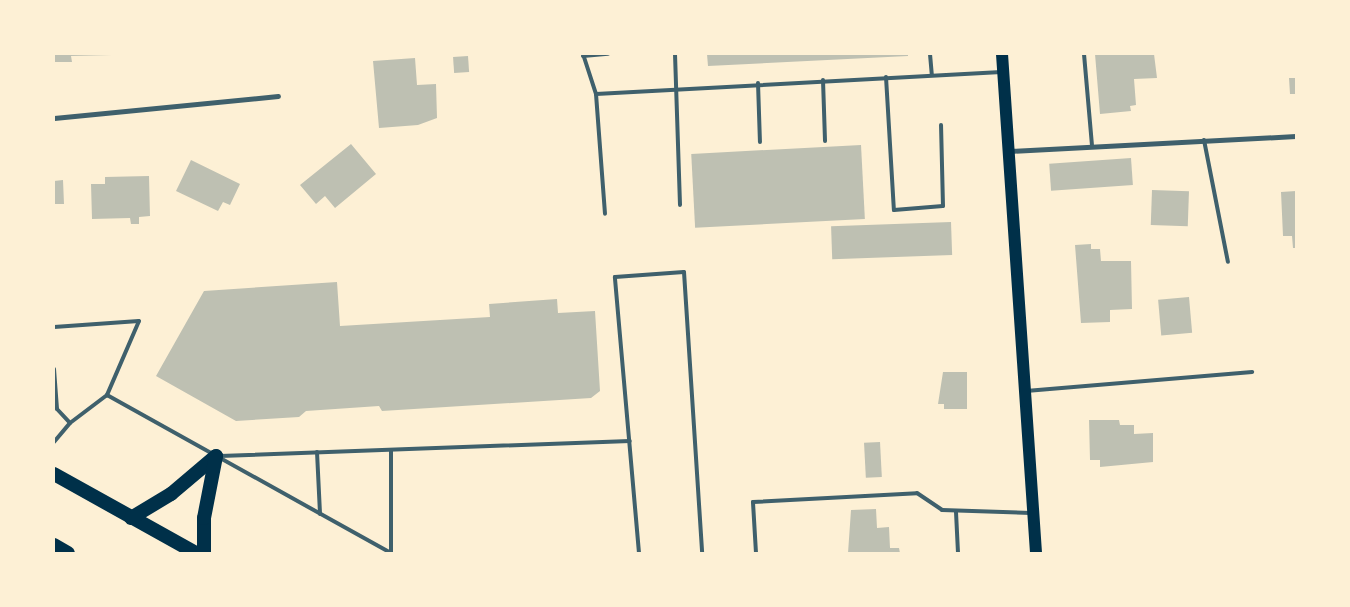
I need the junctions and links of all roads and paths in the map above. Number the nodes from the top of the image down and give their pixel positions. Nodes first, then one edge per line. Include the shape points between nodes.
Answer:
1 (608, 54) edge
2 (674, 54) edge
3 (930, 54) edge
4 (1002, 54) edge
5 (1084, 54) edge
6 (583, 55) edge
7 (1004, 72) junction
8 (932, 75) junction
9 (886, 77) junction
10 (823, 80) junction
11 (758, 83) junction
12 (676, 87) junction
13 (596, 94) junction
14 (278, 96) dead end
15 (54, 118) edge
16 (941, 125) dead end
17 (1296, 136) edge
18 (1204, 140) junction
19 (760, 142) dead end
20 (825, 142) dead end
21 (1092, 145) junction
22 (1010, 151) junction
23 (680, 205) dead end
24 (605, 214) dead end
25 (1228, 262) dead end
26 (54, 326) edge
27 (54, 369) edge
28 (1252, 372) dead end
29 (1026, 391) junction
30 (107, 395) junction
31 (70, 423) junction
32 (630, 441) junction
33 (54, 442) edge
34 (391, 450) junction
35 (317, 452) junction
36 (216, 456) junction
37 (54, 474) edge
38 (956, 512) junction
39 (1033, 513) junction
40 (320, 514) junction
41 (131, 518) junction
42 (54, 545) edge
43 (68, 553) edge
44 (196, 553) edge
45 (204, 553) edge
46 (391, 553) edge
47 (640, 553) edge
48 (702, 553) edge
49 (756, 553) edge
50 (958, 553) edge
51 (1036, 553) edge

1 - 6 lane
2 - 12 lane
3 - 8 lane
4 - 7 main road
5 - 21 lane
6 - 13 lane
7 - 8 lane
7 - 22 main road
8 - 9 lane
9 - 10 lane
9 - 16 lane via 894,210 943,206
10 - 11 lane
10 - 20 lane
11 - 12 lane
11 - 19 lane
12 - 13 lane
12 - 23 lane
13 - 24 lane
14 - 15 street
17 - 18 street
18 - 21 street
18 - 25 lane
21 - 22 street
22 - 29 main road
26 - 30 lane via 139,321
27 - 31 lane via 57,409
28 - 29 lane
29 - 39 main road
30 - 31 lane
30 - 36 lane
31 - 33 lane
32 - 34 lane
32 - 47 lane
32 - 48 lane via 615,277 684,272
34 - 35 lane
34 - 46 lane
35 - 36 lane
35 - 40 lane
36 - 40 lane
36 - 41 highway via 171,494
36 - 45 highway via 204,518
37 - 41 highway
38 - 39 lane
38 - 49 lane via 942,510 917,493 753,502
38 - 50 lane
39 - 51 main road
40 - 46 lane
41 - 44 highway
42 - 43 highway

